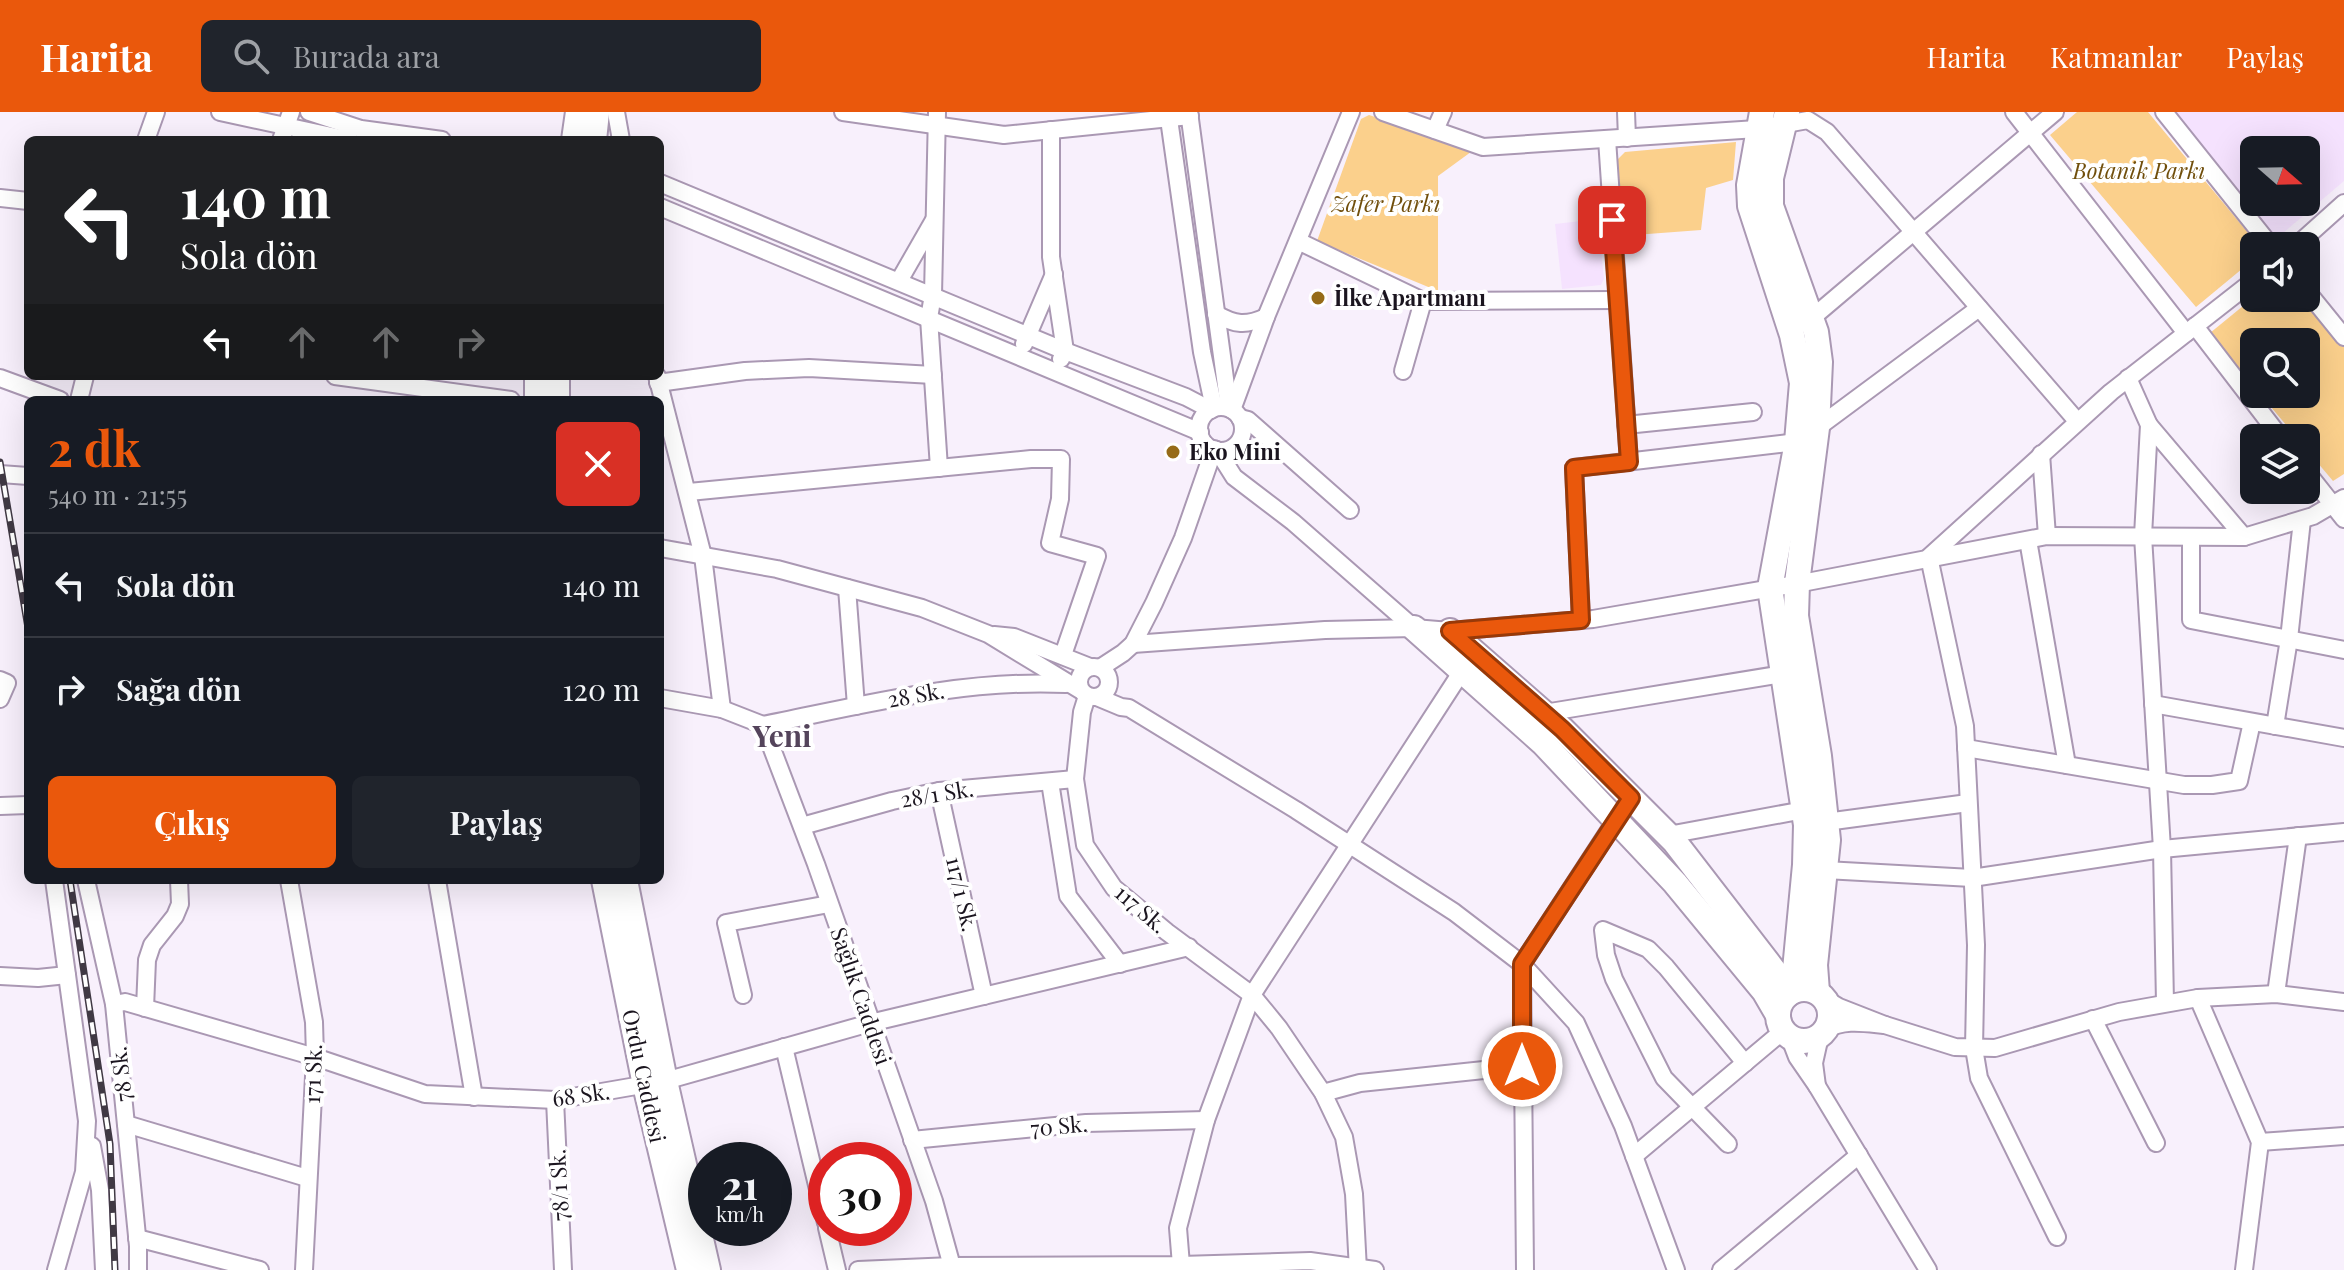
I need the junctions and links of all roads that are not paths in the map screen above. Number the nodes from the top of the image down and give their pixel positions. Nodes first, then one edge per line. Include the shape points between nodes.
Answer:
1 (156, 112) edge
2 (220, 112) edge
3 (309, 112) edge
4 (578, 112) edge
5 (597, 112) edge
6 (616, 112) edge
7 (843, 112) edge
8 (1351, 112) edge
9 (1383, 112) edge
10 (1443, 112) edge
11 (1626, 112) edge
12 (2014, 112) edge
13 (2055, 112) edge
14 (2164, 112) edge
15 (1189, 114) edge
16 (1168, 116) edge
17 (1786, 118) edge
18 (936, 120) edge
19 (1759, 121) edge
20 (286, 126) edge
21 (1051, 130) junction
22 (1435, 130) junction
23 (2031, 133) junction
24 (147, 136) edge
25 (332, 136) edge
26 (413, 136) edge
27 (575, 136) edge
28 (594, 136) edge
29 (620, 136) edge
30 (1627, 138) junction
31 (1607, 139) junction
32 (664, 185) edge
33 (0, 198) edge
34 (24, 201) edge
35 (2344, 203) edge
36 (664, 209) edge
37 (934, 218) junction
38 (2260, 232) edge
39 (2312, 232) edge
40 (1915, 233) junction
41 (1298, 241) junction
42 (1055, 273) junction
43 (899, 281) junction
44 (2240, 291) edge
45 (933, 295) junction
46 (1617, 300) junction
47 (1423, 301) junction
48 (2320, 303) edge
49 (1979, 308) junction
50 (1216, 314) junction
51 (1266, 317) junction
52 (929, 318) junction
53 (1811, 318) junction
54 (2338, 319) edge
55 (2190, 330) junction
56 (1028, 334) junction
57 (1792, 335) junction
58 (2344, 337) edge
59 (1065, 351) junction
60 (1019, 355) junction
61 (1403, 371) dead end
62 (1056, 372) junction
63 (933, 375) junction
64 (0, 378) edge
65 (664, 378) edge
66 (2128, 378) junction
67 (364, 380) edge
68 (49, 396) edge
69 (482, 396) edge
70 (664, 401) edge
71 (1225, 411) junction
72 (1753, 412) dead end
73 (2077, 421) junction
74 (2269, 424) edge
75 (1626, 425) junction
76 (2149, 425) junction
77 (1200, 432) junction
78 (1807, 435) junction
79 (1215, 450) junction
80 (2041, 454) junction
81 (1629, 462) junction
82 (939, 468) junction
83 (0, 474) edge
84 (24, 476) edge
85 (2320, 484) edge
86 (689, 492) junction
87 (2338, 501) edge
88 (1350, 510) dead end
89 (2344, 519) edge
90 (2302, 520) junction
91 (2047, 536) junction
92 (2143, 536) junction
93 (2191, 537) junction
94 (2244, 537) junction
95 (2028, 540) junction
96 (664, 549) edge
97 (703, 556) junction
98 (1929, 557) junction
99 (1797, 583) junction
100 (847, 588) junction
101 (1770, 588) junction
102 (1581, 620) junction
103 (1414, 628) junction
104 (1450, 631) junction
105 (988, 634) junction
106 (2289, 639) junction
107 (1128, 648) junction
108 (2344, 650) edge
109 (1063, 655) junction
110 (1462, 671) junction
111 (1102, 674) junction
112 (1783, 674) junction
113 (0, 680) edge
114 (1084, 692) junction
115 (0, 699) edge
116 (664, 699) edge
117 (2153, 704) junction
118 (856, 706) junction
119 (1129, 708) junction
120 (722, 709) junction
121 (1544, 713) junction
122 (2252, 722) junction
123 (763, 725) junction
124 (2275, 726) junction
125 (2344, 738) edge
126 (1966, 748) junction
127 (2067, 765) junction
128 (1075, 779) junction
129 (2158, 780) junction
130 (1050, 782) junction
131 (939, 791) junction
132 (1631, 798) junction
133 (1968, 803) junction
134 (24, 805) edge
135 (0, 806) edge
136 (1804, 810) junction
137 (1616, 820) junction
138 (1826, 822) junction
139 (802, 826) junction
140 (2344, 832) edge
141 (1668, 835) junction
142 (2298, 836) junction
143 (1348, 844) junction
144 (2162, 849) junction
145 (1825, 870) junction
146 (1972, 878) junction
147 (55, 884) edge
148 (87, 884) edge
149 (179, 884) edge
150 (290, 884) edge
151 (438, 884) edge
152 (605, 884) edge
153 (626, 884) edge
154 (829, 904) junction
155 (1189, 947) junction
156 (1120, 964) junction
157 (1522, 964) junction
158 (67, 975) junction
159 (0, 976) edge
160 (2276, 994) junction
161 (743, 995) dead end
162 (1252, 995) junction
163 (984, 996) junction
164 (2198, 998) junction
165 (2344, 1002) edge
166 (2165, 1003) junction
167 (114, 1004) junction
168 (145, 1008) junction
169 (1796, 1008) junction
170 (2093, 1019) junction
171 (870, 1023) junction
172 (1885, 1025) junction
173 (1822, 1033) junction
174 (784, 1047) junction
175 (1974, 1048) junction
176 (315, 1057) junction
177 (1745, 1063) junction
178 (1522, 1066) junction
179 (655, 1083) junction
180 (1817, 1086) junction
181 (1323, 1093) junction
182 (474, 1097) junction
183 (555, 1100) junction
184 (1691, 1108) junction
185 (1206, 1120) junction
186 (87, 1121) junction
187 (126, 1124) junction
188 (2344, 1136) edge
189 (912, 1140) junction
190 (2260, 1142) junction
191 (2156, 1143) dead end
192 (1728, 1144) dead end
193 (808, 1147) edge
194 (1859, 1155) junction
195 (1634, 1156) junction
196 (307, 1178) junction
197 (2057, 1237) dead end
198 (137, 1238) junction
199 (832, 1246) edge
200 (1181, 1265) junction
201 (1237, 1267) edge
202 (952, 1268) edge
203 (1364, 1269) edge
204 (56, 1270) edge
205 (104, 1270) edge
206 (138, 1270) edge
207 (260, 1270) edge
208 (304, 1270) edge
209 (563, 1270) edge
210 (689, 1270) edge
211 (708, 1270) edge
212 (837, 1270) edge
213 (858, 1270) edge
214 (1525, 1270) edge
215 (1676, 1270) edge
216 (1721, 1270) edge
217 (1928, 1270) edge
218 (2244, 1270) edge

1 - 24 street
2 - 20 street
3 - 26 street via 361,129
4 - 27 street
5 - 28 street
6 - 29 street
7 - 18 street
8 - 41 street
9 - 22 street
10 - 22 street
11 - 30 street
12 - 23 street
13 - 23 street
14 - 38 street
15 - 16 street
15 - 50 street
16 - 21 street
16 - 71 street via 1202,352
17 - 19 street
17 - 40 street via 1808,120 1827,132
17 - 53 street via 1771,178 1771,206
18 - 21 street via 1004,135
18 - 37 street
19 - 30 street
19 - 57 street via 1750,206
20 - 25 street
21 - 42 street
22 - 31 street via 1483,147
23 - 40 street
23 - 55 street
30 - 31 street
31 - 46 street
32 - 43 street
33 - 34 street
35 - 39 street
36 - 52 street
37 - 43 street
37 - 45 street
40 - 49 street
40 - 53 street
41 - 47 street
41 - 51 street
42 - 56 street
42 - 59 street
43 - 45 street
44 - 55 street
45 - 52 street
45 - 56 street
46 - 47 street
46 - 75 street
47 - 61 street
48 - 54 street
49 - 73 street
49 - 78 street
50 - 51 street via 1232,323 1250,324
50 - 71 street
51 - 71 street
52 - 60 street
52 - 63 street
53 - 57 street
53 - 78 street via 1820,362
54 - 58 street
55 - 66 street
55 - 74 street
56 - 59 street
56 - 60 street
57 - 78 street
59 - 62 street
59 - 71 street
60 - 62 street
62 - 77 street
63 - 65 street via 809,368
63 - 82 street
64 - 68 street
66 - 73 street
66 - 76 street
67 - 69 street
70 - 86 street
71 - 77 street via 1201,421
71 - 79 street via 1243,429 1240,440 1228,449
71 - 88 street via 1248,420
72 - 75 street
73 - 80 street
75 - 81 street
76 - 92 street
76 - 94 street
77 - 79 street
78 - 81 street
78 - 99 street
78 - 101 street
79 - 103 street via 1234,477
79 - 107 street via 1183,538
80 - 91 street
80 - 98 street
81 - 102 street via 1574,468
82 - 86 street
82 - 109 street via 1061,459 1060,499 1050,543 1097,556
83 - 84 street
85 - 87 street
86 - 97 street
87 - 89 street
87 - 90 street
90 - 94 street
90 - 106 street
91 - 92 street
91 - 95 street
92 - 93 street
92 - 117 street
93 - 94 street
93 - 106 street via 2191,620
95 - 98 street
95 - 127 street
96 - 97 street
97 - 100 street
97 - 120 street
98 - 99 street
98 - 126 street
99 - 101 street
99 - 138 street via 1796,616
100 - 105 street via 922,608
100 - 118 street
101 - 102 street
101 - 112 street
102 - 104 street
103 - 104 street
103 - 107 street via 1325,630
103 - 110 street
104 - 121 street
105 - 109 street via 1014,637
105 - 114 street
106 - 108 street
106 - 124 street
107 - 111 street
109 - 111 street
110 - 137 street via 1543,743
110 - 143 street
111 - 114 street, 117 Sk. via 1080,676
111 - 114 street via 1105,692
111 - 119 street
112 - 121 street
112 - 136 street
113 - 115 street via 7,683
114 - 118 street, 28 Sk. via 1034,683 941,689
114 - 119 street
114 - 128 street, 117 Sk.
116 - 120 street
117 - 122 street
117 - 129 street
118 - 123 street, 28 Sk.
119 - 143 street
120 - 123 street
121 - 132 street
122 - 124 street
122 - 129 street via 2239,781 2198,785
123 - 139 street, Sağlık Caddesi
124 - 125 street
126 - 127 street
126 - 133 street
127 - 129 street
128 - 130 street, 28/1 Sk.
128 - 155 street, 117 Sk. via 1085,845 1114,888
129 - 144 street
130 - 131 street, 28/1 Sk.
130 - 156 street via 1068,896
131 - 139 street, 28/1 Sk.
131 - 163 street, 117/1 Sk.
132 - 137 street
132 - 141 street
133 - 138 street
133 - 146 street
134 - 135 street
136 - 141 street
136 - 169 street
137 - 157 street
137 - 169 street via 1764,991
138 - 145 street
139 - 154 street, Sağlık Caddesi
140 - 142 street
141 - 169 street via 1775,972
142 - 144 street
142 - 160 street
143 - 157 street via 1454,912
143 - 162 street
144 - 146 street
144 - 166 street
145 - 146 street
145 - 169 street via 1815,965
146 - 175 street
147 - 158 street
148 - 167 street, 78 Sk.
149 - 168 street via 175,916 147,960
150 - 176 street, 171 Sk. via 314,1022
151 - 182 street
152 - 179 street, Ordu Caddesi
153 - 179 street, Ordu Caddesi
154 - 161 street via 726,923
154 - 171 street, Sağlık Caddesi
155 - 156 street, 68 Sk.
155 - 162 street, 117 Sk.
156 - 163 street, 68 Sk.
157 - 178 street
157 - 195 street via 1576,1023
158 - 159 street
158 - 186 street
160 - 164 street
160 - 165 street
162 - 181 street, 117 Sk.
162 - 185 street
163 - 171 street, 68 Sk.
164 - 166 street
164 - 190 street
166 - 170 street
167 - 168 street, 68 Sk.
167 - 187 street, 78 Sk.
168 - 176 street, 68 Sk.
169 - 172 street via 1839,1007
169 - 173 street via 1804,1041
169 - 173 street via 1830,1015
169 - 177 street
169 - 180 street via 1797,1057
170 - 175 street via 1995,1048
170 - 191 street
171 - 174 street, 68 Sk.
171 - 189 street, Sağlık Caddesi
172 - 173 street via 1836,1024
172 - 175 street
173 - 180 street via 1814,1063
174 - 179 street, 68 Sk.
174 - 193 street
175 - 197 street via 1979,1078
176 - 182 street, 68 Sk. via 425,1094
176 - 196 street, 171 Sk.
177 - 184 street
177 - 184 street via 1648,949 1603,930 1620,991 1664,1078
178 - 181 street via 1360,1083
178 - 214 street
179 - 183 street, 68 Sk.
179 - 210 street, Ordu Caddesi
179 - 211 street, Ordu Caddesi
180 - 194 street
181 - 203 street, 117 Sk. via 1344,1137
182 - 183 street, 68 Sk.
183 - 209 street, 78/1 Sk.
184 - 192 street
184 - 195 street
185 - 189 street, 70 Sk. via 1086,1123
185 - 200 street via 1178,1228
186 - 204 street via 84,1172
186 - 205 street via 100,1190
187 - 196 street
187 - 198 street, 78 Sk.
188 - 190 street
189 - 202 street, Sağlık Caddesi
190 - 218 street
194 - 216 street
194 - 217 street
195 - 215 street
196 - 208 street, 171 Sk.
198 - 206 street, 78 Sk.
198 - 207 street
199 - 212 street
200 - 201 street
200 - 202 street
201 - 203 street via 1310,1261
202 - 213 street

